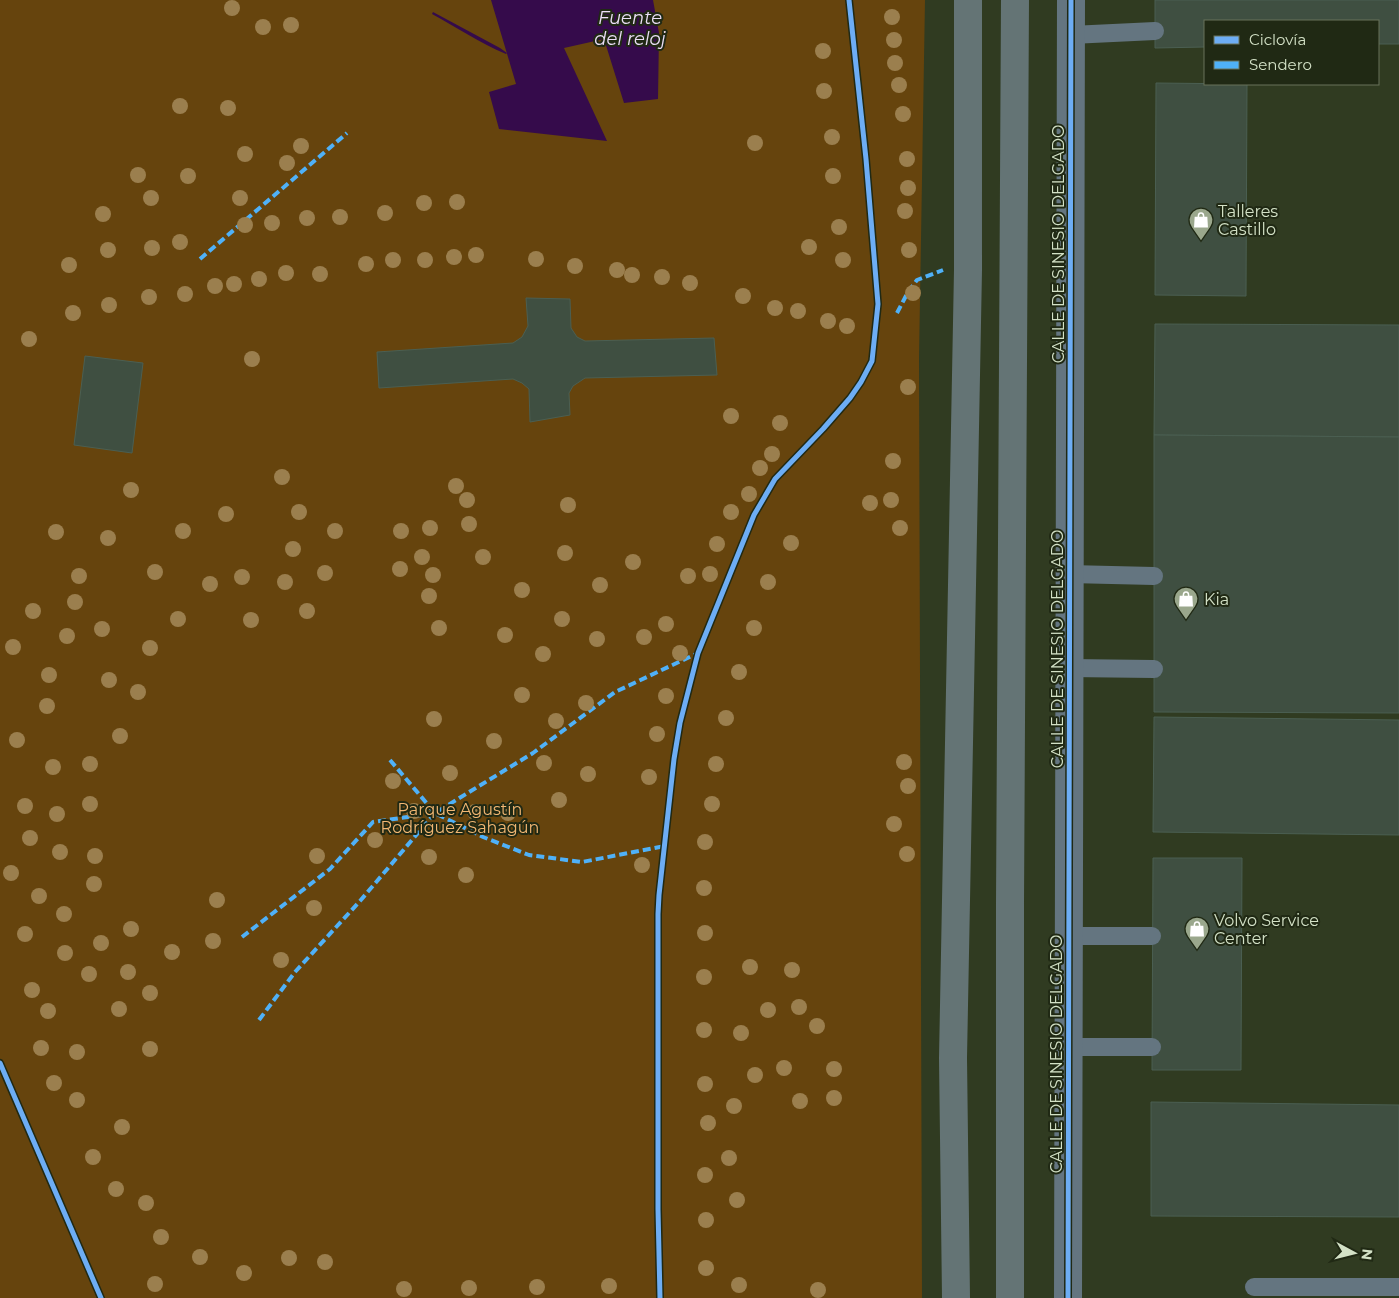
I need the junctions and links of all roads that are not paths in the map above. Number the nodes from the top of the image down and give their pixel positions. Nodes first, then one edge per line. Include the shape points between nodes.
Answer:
1 (968, 0) edge
2 (1016, 0) edge
3 (1071, 0) edge
4 (1155, 31) dead end
5 (1071, 35) junction
6 (1069, 574) junction
7 (1154, 576) dead end
8 (1069, 668) junction
9 (1154, 669) dead end
10 (1068, 936) junction
11 (1152, 936) dead end
12 (1068, 1047) junction
13 (1152, 1048) dead end
14 (1254, 1287) dead end
15 (1399, 1287) edge
16 (956, 1298) edge
17 (1010, 1298) edge
18 (1068, 1298) edge

1 - 16 main road via 967,299 953,1058
2 - 17 main road
3 - 5 street, CALLE DE SINESIO DELGADO
4 - 5 lane
5 - 6 street, CALLE DE SINESIO DELGADO
6 - 7 lane
6 - 8 street, CALLE DE SINESIO DELGADO
8 - 9 lane
8 - 10 street, CALLE DE SINESIO DELGADO
10 - 11 lane
10 - 12 street, CALLE DE SINESIO DELGADO
12 - 13 lane
12 - 18 street, CALLE DE SINESIO DELGADO
14 - 15 lane

